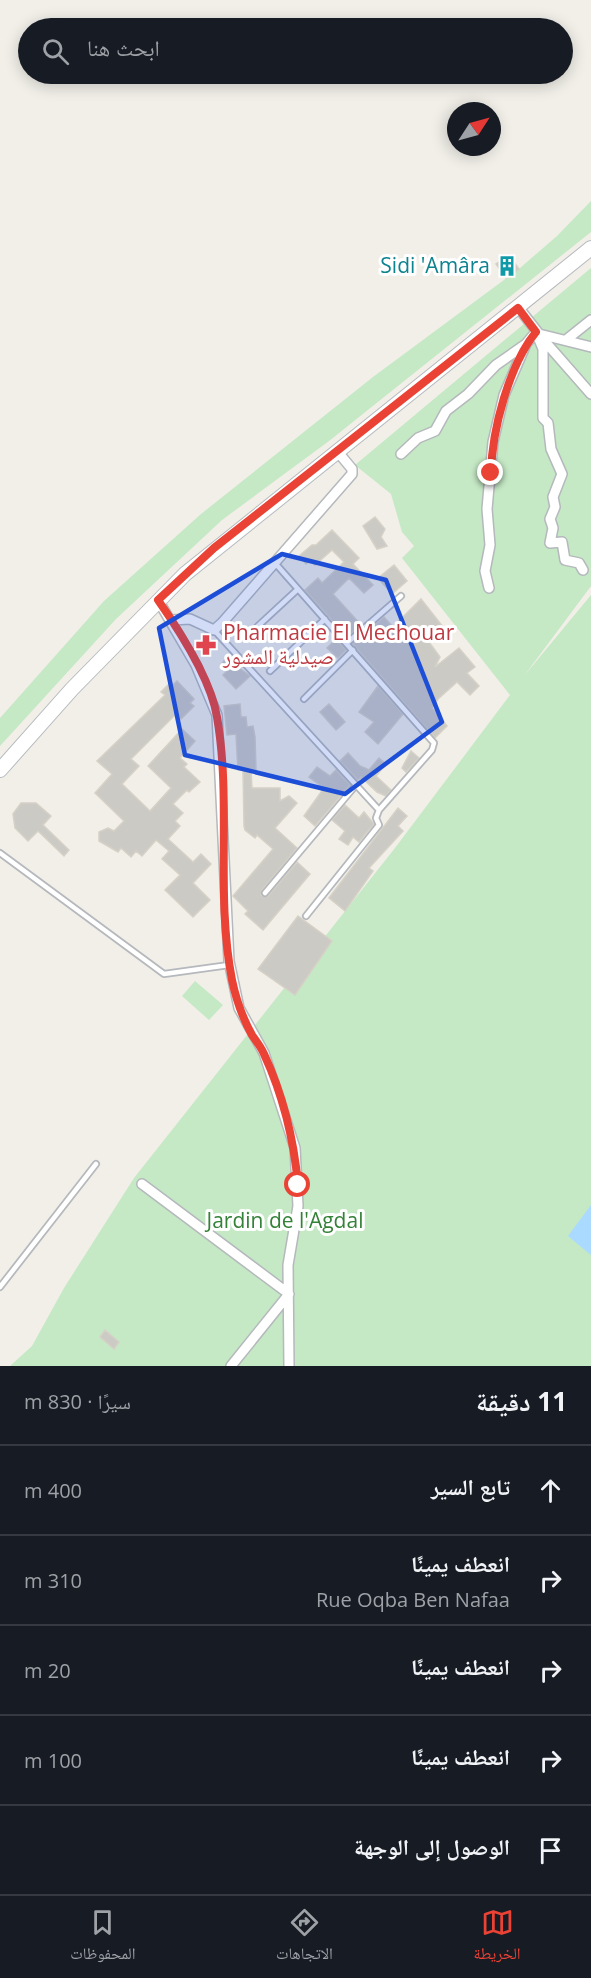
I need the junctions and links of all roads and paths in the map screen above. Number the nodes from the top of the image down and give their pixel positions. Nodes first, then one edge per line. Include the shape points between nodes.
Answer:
1 (591, 248) edge
2 (518, 308) junction
3 (591, 320) edge
4 (538, 333) junction
5 (566, 340) junction
6 (526, 344) junction
7 (591, 347) edge
8 (591, 394) edge
9 (337, 451) junction
10 (401, 454) dead end
11 (275, 563) junction
12 (583, 570) dead end
13 (489, 588) dead end
14 (298, 589) junction
15 (401, 596) dead end
16 (158, 600) junction
17 (325, 619) junction
18 (172, 620) junction
19 (214, 630) junction
20 (245, 638) dead end
21 (346, 644) junction
22 (353, 650) junction
23 (270, 671) dead end
24 (304, 699) dead end
25 (0, 770) edge
26 (356, 785) junction
27 (380, 810) junction
28 (0, 853) edge
29 (265, 893) dead end
30 (306, 916) dead end
31 (229, 964) junction
32 (96, 1164) dead end
33 (142, 1184) dead end
34 (0, 1287) edge
35 (289, 1294) junction
36 (231, 1366) edge
37 (289, 1366) edge

1 - 2 street
2 - 4 street
2 - 9 street
3 - 5 street
4 - 5 street
4 - 6 street
4 - 8 street
4 - 12 street via 543,349 543,418 548,423 551,449 562,474 552,497 555,507 550,519 550,543 562,542 565,560 579,563
5 - 7 street
6 - 10 street via 496,365 446,411 435,431 418,438
6 - 13 street via 504,395 493,442 487,509 490,545 485,571
9 - 11 street via 352,474
9 - 16 street via 214,548
11 - 14 lane
11 - 19 street
14 - 17 lane
14 - 20 lane
15 - 21 lane
16 - 18 street
16 - 25 street
17 - 21 lane
17 - 23 lane
18 - 19 street via 190,619
18 - 31 street via 217,715
19 - 26 lane
21 - 22 lane
22 - 24 lane
22 - 27 lane via 434,743
26 - 27 lane
26 - 29 lane
27 - 30 lane via 376,818 379,825
28 - 31 lane via 164,974
31 - 35 street via 239,1008 264,1053 295,1148 298,1206 288,1265
32 - 34 lane
33 - 35 street
35 - 36 street
35 - 37 street

